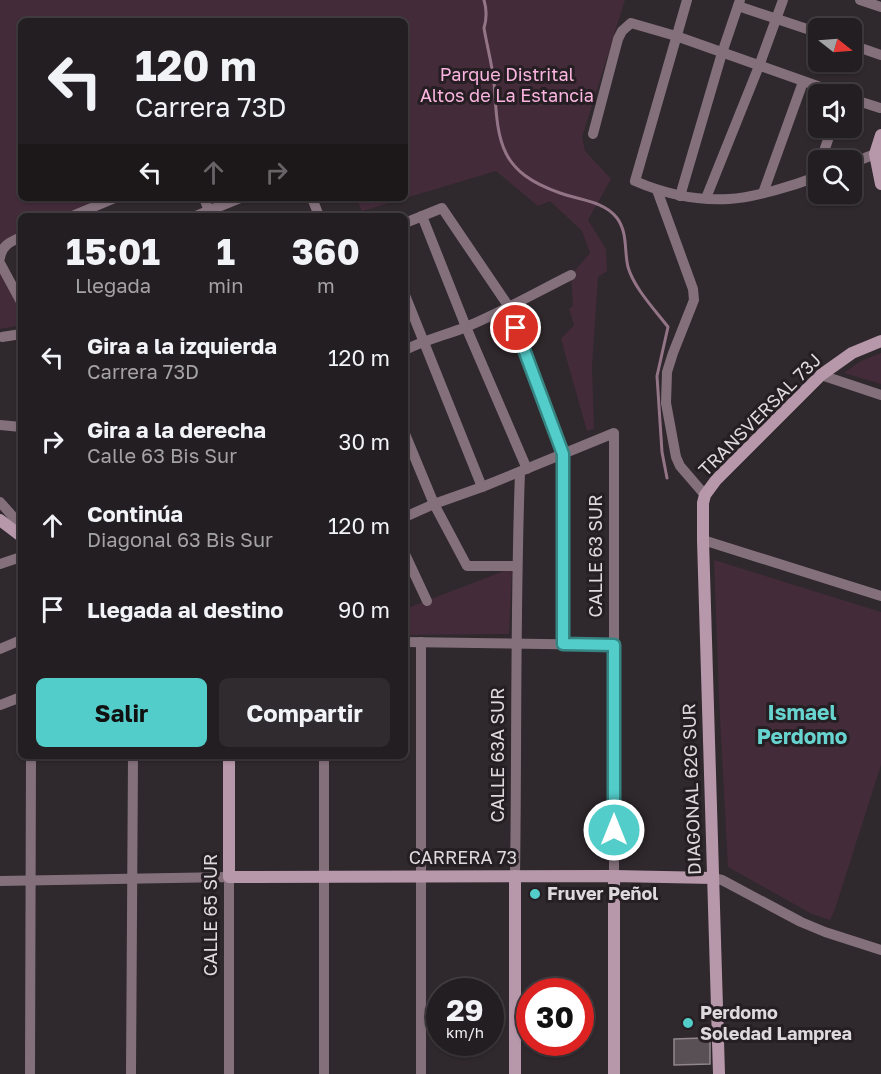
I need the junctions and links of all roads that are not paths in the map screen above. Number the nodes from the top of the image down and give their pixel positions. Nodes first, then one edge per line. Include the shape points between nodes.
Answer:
1 (687, 0) edge
2 (783, 0) edge
3 (860, 0) edge
4 (739, 3) edge
5 (881, 8) edge
6 (776, 18) junction
7 (808, 29) edge
8 (676, 36) junction
9 (862, 48) edge
10 (722, 53) junction
11 (881, 55) edge
12 (759, 66) junction
13 (803, 82) junction
14 (809, 84) edge
15 (862, 102) edge
16 (880, 108) edge
17 (593, 134) dead end
18 (881, 135) edge
19 (878, 154) edge
20 (862, 160) edge
21 (808, 177) edge
22 (881, 184) edge
23 (657, 190) junction
24 (763, 193) junction
25 (680, 196) junction
26 (706, 198) junction
27 (108, 201) edge
28 (234, 201) edge
29 (79, 213) edge
30 (210, 213) edge
31 (422, 216) junction
32 (408, 222) edge
33 (18, 238) edge
34 (1, 254) edge
35 (0, 263) edge
36 (571, 274) dead end
37 (18, 294) edge
38 (408, 302) edge
39 (509, 307) junction
40 (466, 327) junction
41 (18, 334) edge
42 (2, 337) dead end
43 (424, 341) junction
44 (881, 341) edge
45 (408, 349) edge
46 (820, 375) junction
47 (881, 394) edge
48 (0, 425) edge
49 (18, 427) edge
50 (408, 441) edge
51 (563, 454) junction
52 (523, 470) junction
53 (482, 487) junction
54 (704, 499) junction
55 (0, 502) edge
56 (434, 504) junction
57 (408, 516) edge
58 (0, 520) edge
59 (18, 523) edge
60 (18, 534) edge
61 (703, 540) junction
62 (18, 558) edge
63 (408, 560) edge
64 (0, 564) edge
65 (516, 566) junction
66 (881, 596) edge
67 (427, 601) dead end
68 (18, 641) edge
69 (408, 642) edge
70 (421, 642) junction
71 (517, 644) junction
72 (563, 644) junction
73 (614, 645) junction
74 (0, 649) edge
75 (18, 698) edge
76 (0, 705) edge
77 (31, 759) edge
78 (133, 759) edge
79 (229, 759) edge
80 (324, 759) edge
81 (421, 876) junction
82 (515, 876) junction
83 (614, 876) junction
84 (229, 877) junction
85 (324, 877) junction
86 (713, 878) junction
87 (132, 879) junction
88 (0, 881) edge
89 (31, 881) junction
90 (881, 950) edge
91 (30, 1074) edge
92 (131, 1074) edge
93 (229, 1074) edge
94 (324, 1074) edge
95 (421, 1074) edge
96 (515, 1074) edge
97 (614, 1074) edge
98 (719, 1074) edge

1 - 8 street
2 - 6 street
3 - 5 street
4 - 6 street
4 - 10 street
6 - 7 street
6 - 12 street
8 - 10 street
8 - 17 street via 631,23 622,31
8 - 23 street via 635,181
9 - 11 street
10 - 12 street
10 - 25 street
12 - 13 street
12 - 26 street
13 - 14 street
13 - 24 street
15 - 16 street
18 - 19 street
19 - 20 street
19 - 22 street
21 - 24 street
23 - 25 street
23 - 54 street via 694,300 667,372 666,403 675,457
24 - 26 street via 731,199
25 - 26 street
27 - 29 street
28 - 30 street
31 - 32 street
31 - 39 street via 442,208
31 - 40 street
33 - 34 street
35 - 37 street
36 - 39 street
38 - 43 street
39 - 40 street
39 - 51 street
40 - 43 street
40 - 52 street
41 - 42 street
43 - 45 street
43 - 53 street
44 - 46 street, TRANSVERSAL 73J via 852,353
46 - 47 street
46 - 54 street, TRANSVERSAL 73J via 716,480
48 - 49 street
50 - 56 street
51 - 52 street
51 - 72 street
51 - 73 street, CALLE 63 SUR via 614,433
52 - 53 street
52 - 65 street, CALLE 63A SUR
53 - 56 street
54 - 61 street, DIAGONAL 62G SUR
55 - 59 street
56 - 57 street
56 - 65 street via 467,566
58 - 60 street
61 - 66 street
61 - 86 street, DIAGONAL 62G SUR
62 - 64 street
63 - 67 street
65 - 71 street, CALLE 63A SUR
68 - 74 street
69 - 70 street
70 - 71 street
70 - 81 street
71 - 72 street
71 - 82 street, CALLE 63A SUR
72 - 73 street
73 - 83 street, CALLE 63 SUR
75 - 76 street
77 - 89 street
78 - 87 street
79 - 84 street, CALLE 65 SUR
80 - 85 street
81 - 82 street, CARRERA 73
81 - 85 street, CARRERA 73
81 - 95 street
82 - 83 street, CARRERA 73
82 - 96 street, CALLE 63A SUR
83 - 86 street, CARRERA 73
83 - 97 street, CALLE 63 SUR
84 - 85 street, CARRERA 73
84 - 87 street, CARRERA 73
84 - 93 street, CALLE 65 SUR
85 - 94 street
86 - 90 street, CARRERA 73 via 813,927
86 - 98 street, DIAGONAL 62G SUR
87 - 89 street, CARRERA 73
87 - 92 street
88 - 89 street, CARRERA 73
89 - 91 street

